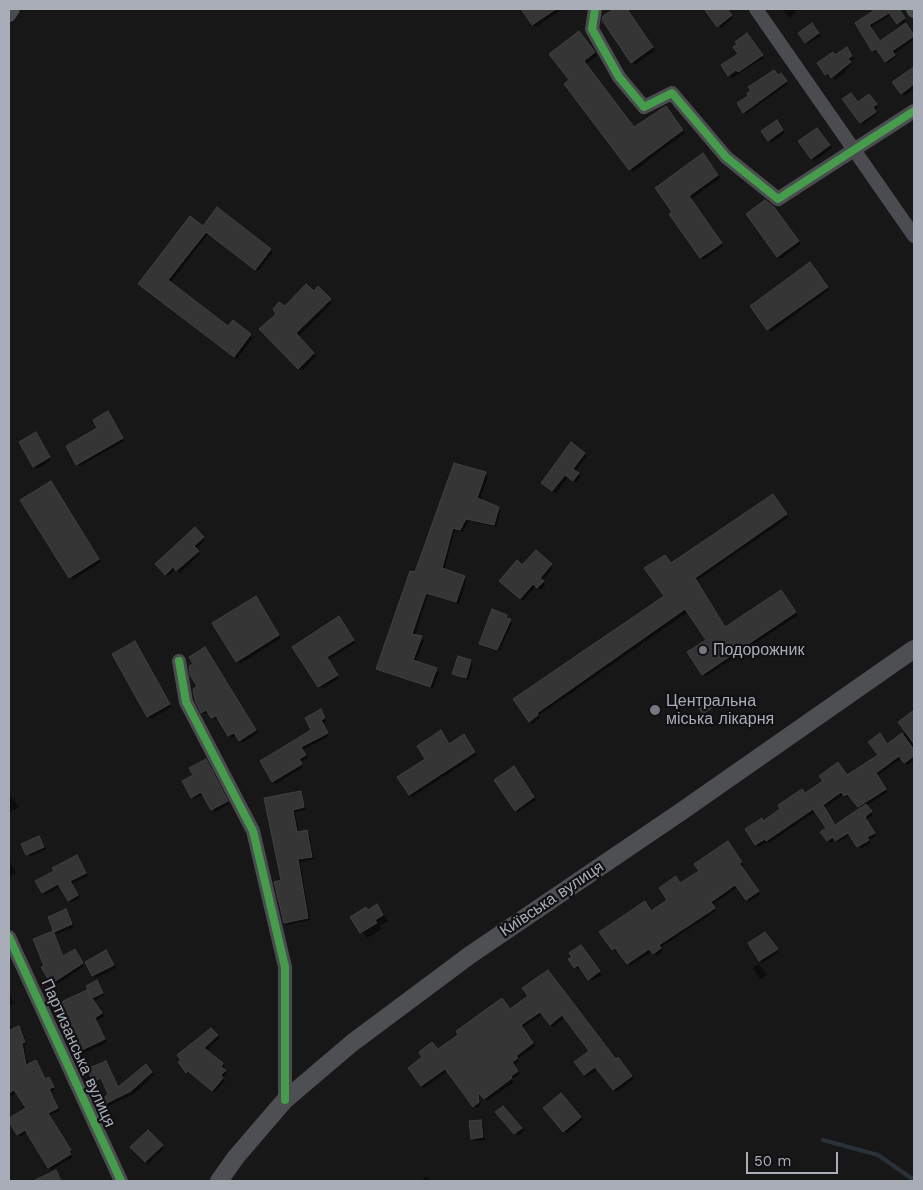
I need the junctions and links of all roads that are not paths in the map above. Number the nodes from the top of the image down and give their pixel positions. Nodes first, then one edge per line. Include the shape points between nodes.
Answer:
1 (13, 9) edge
2 (595, 9) edge
3 (756, 9) edge
4 (9, 15) edge
5 (914, 111) edge
6 (856, 150) junction
7 (914, 236) edge
8 (914, 649) edge
9 (179, 661) dead end
10 (9, 938) edge
11 (285, 1100) junction
12 (121, 1181) edge
13 (219, 1181) edge

1 - 4 street
2 - 6 street via 592,29 619,77 644,107 672,93 726,157 778,199
3 - 6 street
5 - 6 street
6 - 7 street
8 - 11 main road, Київська вулиця via 470,955 352,1043
9 - 11 street via 186,702 253,831 285,967
10 - 12 street, Партизанська вулиця
11 - 13 main road, Київська вулиця

